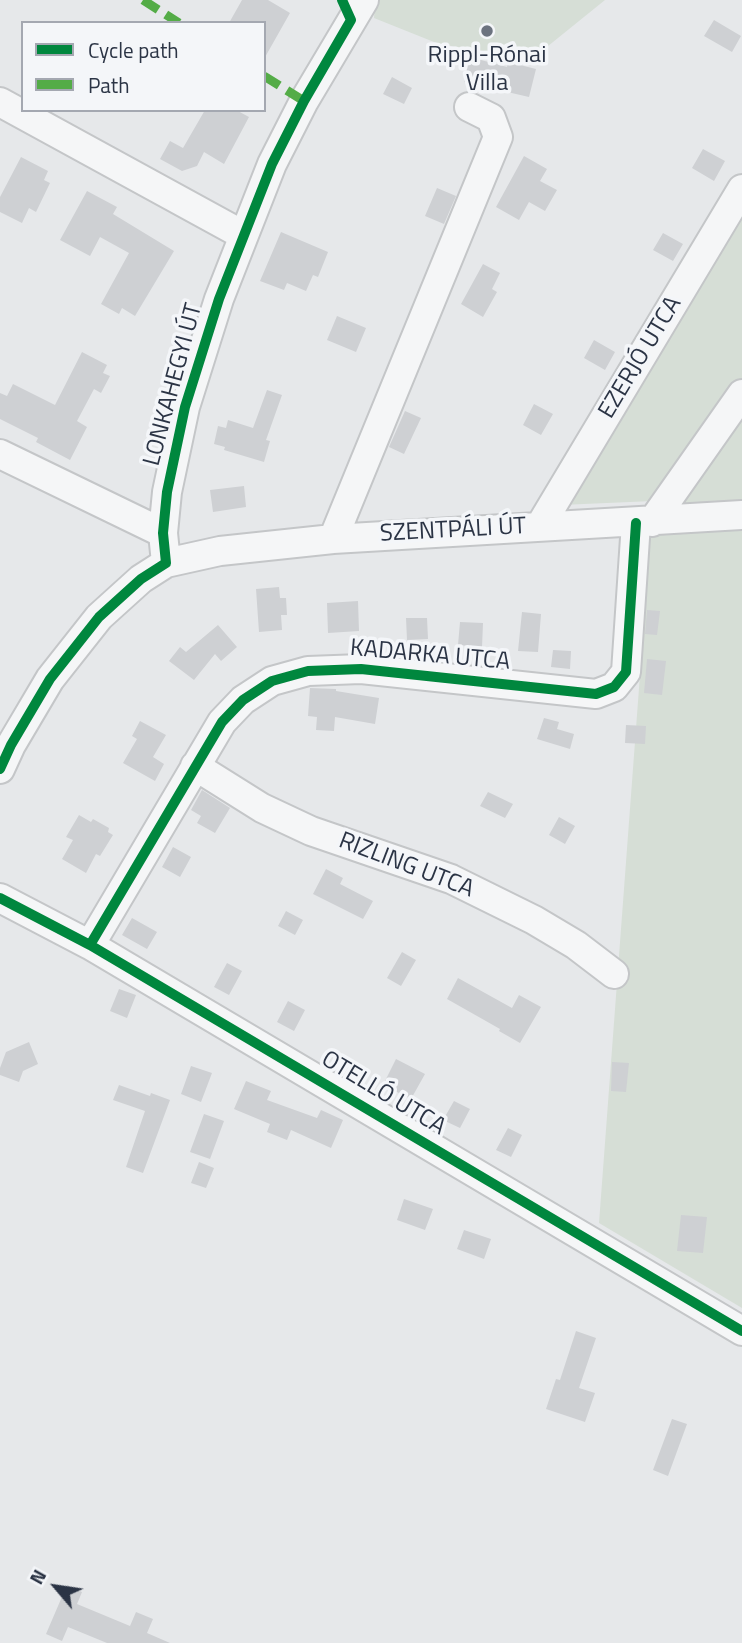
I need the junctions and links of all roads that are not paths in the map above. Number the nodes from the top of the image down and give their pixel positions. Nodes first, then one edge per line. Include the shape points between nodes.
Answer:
1 (353, 7) edge
2 (0, 102) edge
3 (470, 107) dead end
4 (742, 189) edge
5 (243, 235) junction
6 (742, 394) edge
7 (0, 454) edge
8 (742, 515) edge
9 (644, 522) junction
10 (540, 526) junction
11 (163, 533) junction
12 (333, 539) junction
13 (166, 563) junction
14 (195, 766) junction
15 (0, 769) edge
16 (0, 898) edge
17 (90, 945) junction
18 (614, 974) dead end
19 (742, 1331) edge

1 - 5 street, LONKAHEGYI ÚT via 272,164
2 - 5 street
3 - 12 street via 491,118 498,137
4 - 10 street, EZERJÓ UTCA
5 - 11 street, LONKAHEGYI ÚT via 185,407
6 - 9 street
7 - 11 street
8 - 9 street, SZENTPÁLI ÚT
9 - 10 street, SZENTPÁLI ÚT
9 - 14 street, KADARKA UTCA via 626,672 614,687 596,694 361,669 308,671 272,681 243,700 222,722
10 - 12 street, SZENTPÁLI ÚT
11 - 13 street, LONKAHEGYI ÚT
12 - 13 street, SZENTPÁLI ÚT via 220,551
13 - 15 street via 141,579 91,627 50,679
14 - 17 street, KADARKA UTCA
14 - 18 street, RIZLING UTCA via 262,808 311,831 451,878 544,926
16 - 17 street, OTELLÓ UTCA
17 - 19 street, OTELLÓ UTCA

